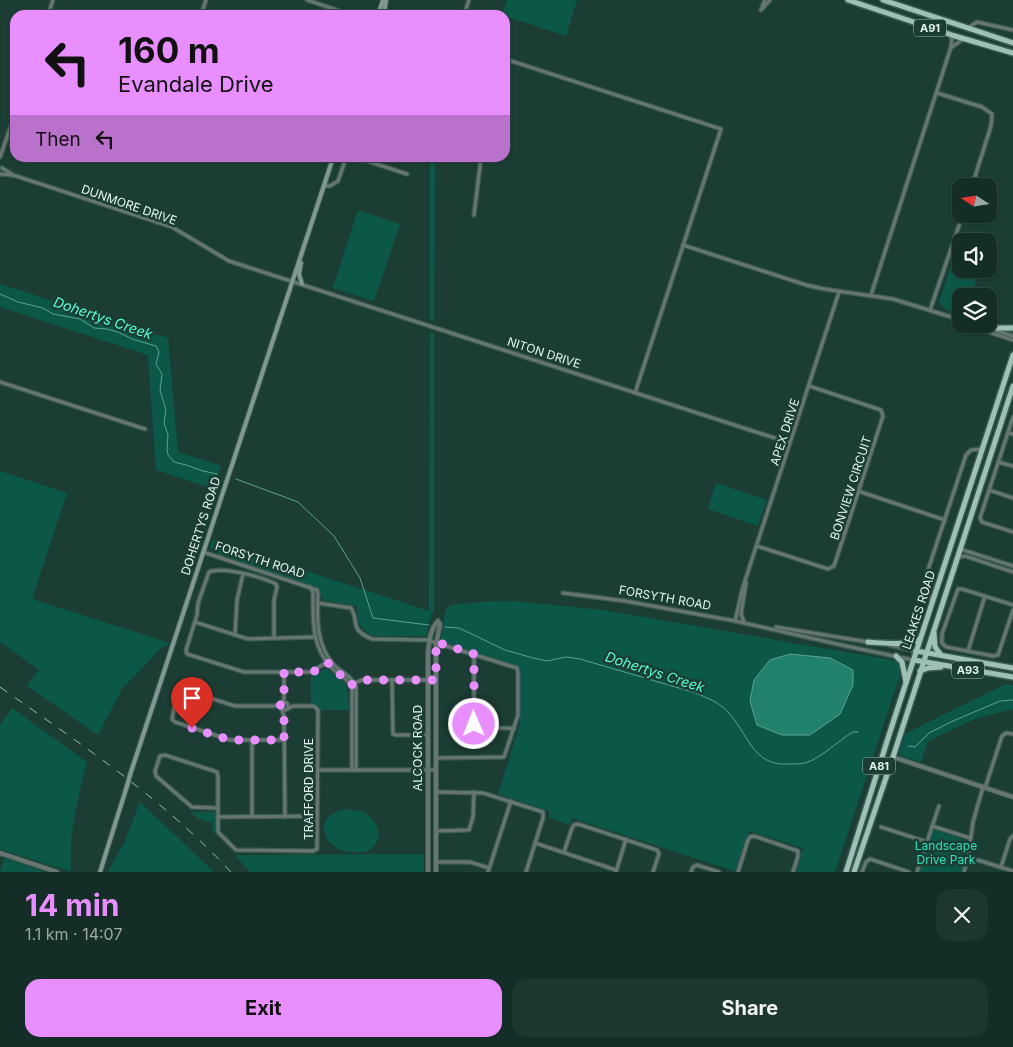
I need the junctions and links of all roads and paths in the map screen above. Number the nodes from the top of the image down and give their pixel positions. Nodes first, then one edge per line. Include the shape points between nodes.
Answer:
1 (306, 0) edge
2 (765, 0) edge
3 (770, 0) edge
4 (848, 0) edge
5 (883, 0) edge
6 (337, 10) edge
7 (969, 27) junction
8 (1013, 30) edge
9 (948, 34) junction
10 (963, 38) junction
11 (1013, 43) edge
12 (951, 47) junction
13 (1013, 53) edge
14 (510, 61) edge
15 (937, 93) junction
16 (10, 129) edge
17 (1, 155) edge
18 (332, 162) edge
19 (345, 162) edge
20 (370, 162) edge
21 (480, 162) edge
22 (1, 167) edge
23 (0, 174) edge
24 (406, 174) dead end
25 (13, 175) junction
26 (975, 178) edge
27 (324, 186) junction
28 (474, 215) dead end
29 (312, 223) junction
30 (960, 223) edge
31 (683, 245) junction
32 (292, 281) junction
33 (302, 284) junction
34 (839, 292) junction
35 (871, 295) junction
36 (930, 310) junction
37 (952, 318) edge
38 (997, 328) edge
39 (1013, 328) edge
40 (997, 330) edge
41 (993, 333) edge
42 (1013, 336) edge
43 (1013, 340) edge
44 (1013, 355) edge
45 (0, 382) edge
46 (809, 386) junction
47 (1013, 386) edge
48 (634, 392) junction
49 (1013, 417) edge
50 (145, 429) dead end
51 (1008, 432) junction
52 (1013, 434) edge
53 (790, 443) junction
54 (984, 448) junction
55 (998, 462) junction
56 (1013, 466) edge
57 (989, 490) junction
58 (858, 491) junction
59 (1013, 498) edge
60 (945, 520) junction
61 (1013, 532) edge
62 (757, 546) junction
63 (960, 549) junction
64 (203, 552) junction
65 (947, 556) junction
66 (957, 559) junction
67 (1013, 566) edge
68 (1013, 572) edge
69 (243, 574) junction
70 (746, 578) junction
71 (310, 587) junction
72 (563, 594) dead end
73 (985, 596) junction
74 (318, 602) junction
75 (932, 602) junction
76 (1013, 605) edge
77 (1013, 610) edge
78 (735, 621) junction
79 (195, 622) junction
80 (744, 622) junction
81 (934, 625) junction
82 (763, 626) junction
83 (236, 635) junction
84 (317, 637) junction
85 (274, 638) junction
86 (920, 639) junction
87 (430, 640) junction
88 (436, 642) junction
89 (868, 642) junction
90 (916, 651) junction
91 (968, 651) junction
92 (926, 652) junction
93 (474, 654) junction
94 (896, 656) junction
95 (942, 656) junction
96 (914, 660) junction
97 (329, 661) junction
98 (923, 662) junction
99 (950, 667) junction
100 (1013, 667) edge
101 (920, 671) junction
102 (284, 672) junction
103 (1013, 677) edge
104 (392, 680) junction
105 (428, 680) junction
106 (436, 680) junction
107 (906, 683) junction
108 (352, 684) junction
109 (284, 703) junction
110 (274, 706) junction
111 (293, 706) junction
112 (282, 709) junction
113 (287, 709) junction
114 (284, 716) junction
115 (514, 729) junction
116 (1013, 734) edge
117 (428, 735) junction
118 (252, 740) junction
119 (284, 740) junction
120 (893, 757) junction
121 (436, 758) junction
122 (318, 770) junction
123 (354, 770) junction
124 (428, 770) junction
125 (436, 770) junction
126 (984, 788) junction
127 (436, 792) junction
128 (474, 792) junction
129 (1013, 796) edge
130 (511, 802) junction
131 (939, 806) dead end
132 (218, 808) junction
133 (252, 816) junction
134 (318, 816) junction
135 (218, 817) junction
136 (285, 817) junction
137 (932, 826) junction
138 (881, 827) dead end
139 (436, 831) junction
140 (1013, 836) edge
141 (970, 838) junction
142 (626, 839) junction
143 (927, 842) junction
144 (535, 843) junction
145 (564, 852) junction
146 (0, 853) edge
147 (968, 857) junction
148 (436, 862) junction
149 (1001, 867) junction
150 (489, 870) edge
151 (616, 871) edge
152 (1013, 871) edge
153 (57, 872) edge
154 (100, 872) edge
155 (428, 872) edge
156 (436, 872) edge
157 (526, 872) edge
158 (653, 872) edge
159 (691, 872) edge
160 (719, 872) edge
161 (738, 872) edge
162 (793, 872) edge
163 (846, 872) edge
164 (854, 872) edge
165 (862, 872) edge
166 (909, 872) edge
167 (917, 872) edge
168 (964, 872) edge

1 - 6 street
2 - 3 street via 761,10
4 - 9 highway, A91
5 - 7 highway, A91
7 - 8 street via 977,22
7 - 11 highway, A91
9 - 10 highway, A91
9 - 12 street via 952,38
10 - 12 street
10 - 13 highway, A91
12 - 15 street
14 - 31 street via 720,129
15 - 26 street via 982,107 992,114
15 - 35 street
16 - 17 street
17 - 22 street
18 - 27 main road, DOHERTYS ROAD
19 - 27 street via 338,181
20 - 24 street
21 - 28 street
22 - 23 street
22 - 25 street, DUNMORE DRIVE
23 - 25 street, DUNMORE DRIVE
25 - 32 street, DUNMORE DRIVE via 172,227 229,261
27 - 29 main road, DOHERTYS ROAD
29 - 32 main road, DOHERTYS ROAD
29 - 33 main road via 300,266
30 - 36 street
31 - 34 street via 806,285
31 - 48 street
32 - 33 street, NITON DRIVE
32 - 64 main road, DOHERTYS ROAD
33 - 48 street, NITON DRIVE
34 - 35 street
34 - 46 street, APEX DRIVE
35 - 36 street via 893,298
36 - 37 street
38 - 39 highway
40 - 42 street
41 - 43 street
44 - 54 highway, LEAKES ROAD / A81
45 - 50 street
46 - 53 street, APEX DRIVE
46 - 58 street, BONVIEW CIRCUIT via 883,412
47 - 63 highway, LEAKES ROAD / A81
48 - 53 street, NITON DRIVE
49 - 51 street
51 - 52 street
51 - 55 street
53 - 62 street, APEX DRIVE
54 - 60 street via 966,455
54 - 65 highway, LEAKES ROAD / A81
55 - 56 street
55 - 57 street
57 - 59 street
57 - 61 street via 980,520
58 - 60 street
58 - 62 street, BONVIEW CIRCUIT via 831,568
60 - 75 street via 924,582
62 - 70 street, APEX DRIVE
63 - 65 highway
63 - 66 highway, LEAKES ROAD / A81
63 - 67 street
64 - 71 street, FORSYTH ROAD
64 - 154 main road, DOHERTYS ROAD, bridge
65 - 75 highway, LEAKES ROAD / A81
66 - 68 street via 965,556
66 - 81 highway, LEAKES ROAD / A81
69 - 79 street via 224,569 209,572
69 - 83 street via 237,600
69 - 85 street via 277,586
70 - 78 street, APEX DRIVE
70 - 80 street, APEX DRIVE via 741,610
71 - 74 street via 317,590
71 - 84 street
72 - 78 street, FORSYTH ROAD via 606,598
73 - 76 street
73 - 91 street
73 - 91 street via 958,589 942,634 944,646
74 - 84 street
74 - 87 street via 351,608 357,629 372,639
75 - 86 highway, LEAKES ROAD / A81
77 - 91 street via 998,655
78 - 80 street, FORSYTH ROAD
79 - 83 street
79 - 102 street via 186,650 188,655 240,672
80 - 82 street, FORSYTH ROAD
81 - 92 highway, LEAKES ROAD / A81
81 - 95 highway via 935,647
82 - 89 street, FORSYTH ROAD
82 - 94 street, FORSYTH ROAD
83 - 85 street via 248,639
84 - 85 street
84 - 97 street
86 - 89 highway via 912,642
86 - 90 highway, LEAKES ROAD / A81
87 - 88 street
87 - 88 street, ALCOCK ROAD via 437,624
87 - 105 street, ALCOCK ROAD
88 - 93 street
88 - 106 street, ALCOCK ROAD
89 - 90 street, FORSYTH ROAD
90 - 92 highway, A93
90 - 96 highway, LEAKES ROAD / A81
92 - 95 highway, A93
92 - 98 highway, LEAKES ROAD / A81
93 - 115 street via 518,670 518,715
93 - 115 street via 474,724
94 - 96 street, FORSYTH ROAD
94 - 107 highway via 902,662
95 - 100 highway, A93
96 - 98 highway, A93
96 - 107 highway, LEAKES ROAD / A81
97 - 102 street via 313,672
97 - 108 street
98 - 99 highway, A93
98 - 101 highway, LEAKES ROAD / A81
99 - 101 highway
99 - 103 highway, A93
101 - 120 highway, LEAKES ROAD / A81
102 - 109 street
104 - 105 street
104 - 108 street via 362,680
104 - 117 street via 393,734
105 - 106 street
105 - 117 street, ALCOCK ROAD
106 - 121 street, ALCOCK ROAD
107 - 163 highway, LEAKES ROAD / A81
108 - 123 street
109 - 110 street
109 - 111 street
109 - 112 street via 280,706
109 - 113 street
110 - 112 street
110 - 118 street via 235,706 184,689 178,691 172,716 174,722 227,739
111 - 113 street
111 - 122 street, TRAFFORD DRIVE via 314,706 318,710
112 - 113 street
112 - 114 street
113 - 114 street
114 - 119 street
115 - 121 street via 502,758
116 - 126 street via 1002,736
117 - 124 street, ALCOCK ROAD
118 - 119 street
118 - 133 street
119 - 136 street
120 - 126 street
120 - 164 highway, LEAKES ROAD / A81
121 - 125 street, ALCOCK ROAD
122 - 123 street
122 - 134 street, TRAFFORD DRIVE
123 - 124 street
124 - 125 street
124 - 155 street, ALCOCK ROAD
125 - 127 street, ALCOCK ROAD
126 - 129 street
126 - 141 street
127 - 128 street
127 - 139 street, ALCOCK ROAD
128 - 130 street
128 - 139 street via 469,830
130 - 144 street via 544,813
130 - 150 street
131 - 137 street
132 - 132 street, TRAFFORD DRIVE via 217,772 164,754 159,757 154,772 156,776 192,807
132 - 135 street, TRAFFORD DRIVE
133 - 135 street
133 - 136 street
134 - 135 street, TRAFFORD DRIVE via 318,846 313,851 237,850 218,832
134 - 136 street
137 - 141 street
137 - 143 street
138 - 143 street
139 - 148 street, ALCOCK ROAD
140 - 149 street
141 - 147 street
142 - 145 street via 577,824 572,828
142 - 151 street
142 - 158 street via 658,851
143 - 167 street
144 - 145 street
144 - 157 street
145 - 151 street
146 - 153 street
147 - 149 street
147 - 168 street
148 - 150 street via 470,862
148 - 156 street, ALCOCK ROAD
149 - 152 street
159 - 160 street via 697,865
161 - 162 street via 748,840 754,836 798,851
165 - 166 street via 869,859

